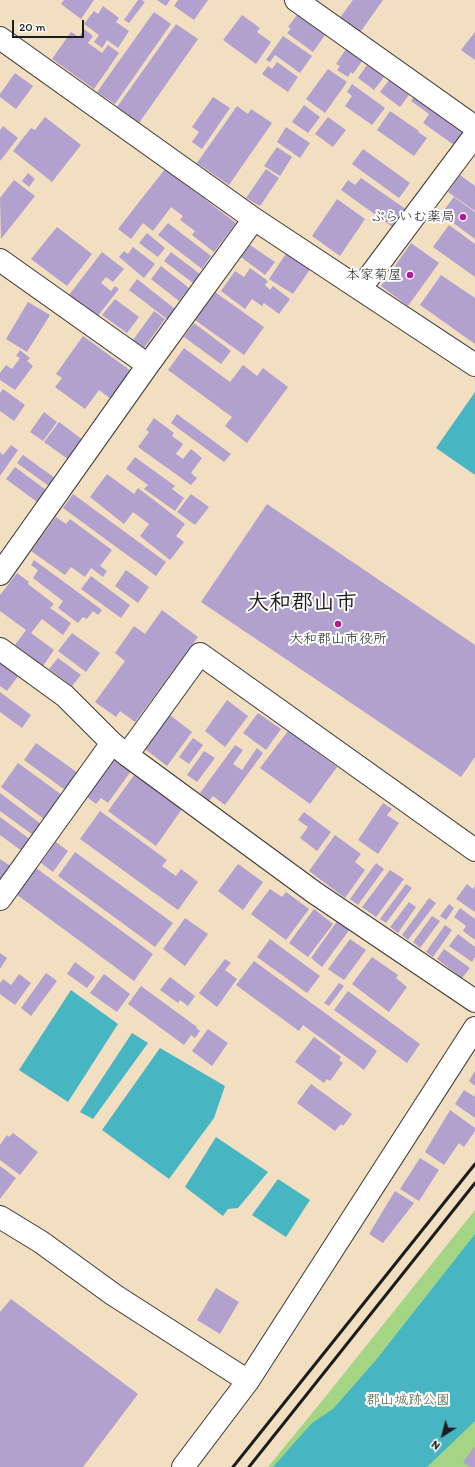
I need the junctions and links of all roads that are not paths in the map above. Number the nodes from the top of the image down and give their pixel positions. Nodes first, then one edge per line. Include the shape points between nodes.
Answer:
1 (296, 0) edge
2 (0, 38) edge
3 (475, 127) edge
4 (475, 135) edge
5 (254, 219) junction
6 (0, 260) edge
7 (360, 289) junction
8 (475, 365) edge
9 (148, 366) junction
10 (0, 574) edge
11 (0, 649) edge
12 (119, 749) junction
13 (475, 850) edge
14 (0, 899) edge
15 (475, 1001) edge
16 (475, 1028) edge
17 (0, 1217) edge
18 (248, 1381) junction
19 (183, 1467) edge

1 - 3 street
2 - 5 street
4 - 7 street
5 - 7 street
5 - 9 street
6 - 9 street
7 - 8 street
9 - 10 street
11 - 12 street via 65,696
12 - 13 street via 200,654
12 - 14 street
12 - 15 street via 315,893
16 - 18 street
17 - 18 street via 41,1242 114,1296
18 - 19 street

